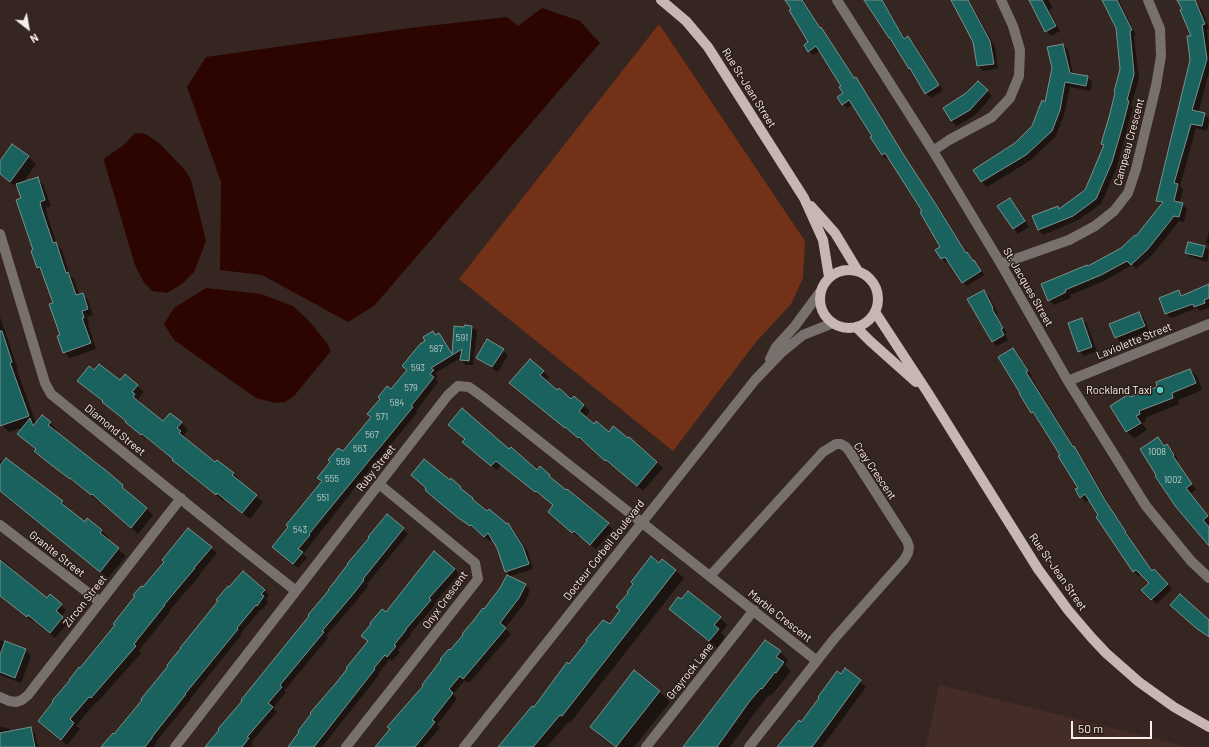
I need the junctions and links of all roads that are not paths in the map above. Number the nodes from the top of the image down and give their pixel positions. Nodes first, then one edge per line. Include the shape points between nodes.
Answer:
1 (661, 0) edge
2 (837, 0) edge
3 (1001, 0) edge
4 (1148, 0) edge
5 (933, 151) junction
6 (804, 198) junction
7 (0, 234) edge
8 (1001, 264) junction
9 (858, 271) junction
10 (829, 277) junction
11 (820, 292) junction
12 (875, 312) junction
13 (833, 323) junction
14 (1209, 324) edge
15 (856, 327) junction
16 (764, 369) junction
17 (1068, 381) junction
18 (928, 393) junction
19 (379, 484) junction
20 (181, 498) junction
21 (641, 522) junction
22 (0, 525) edge
23 (710, 576) junction
24 (1209, 578) edge
25 (296, 590) junction
26 (100, 602) junction
27 (754, 610) junction
28 (817, 661) junction
29 (0, 697) edge
30 (1209, 727) edge
31 (175, 747) edge
32 (346, 747) edge
33 (464, 747) edge
34 (646, 747) edge
35 (749, 747) edge

1 - 6 main road, Rue St-Jean Street via 686,21 708,46
2 - 5 street, St. Jacques Street
3 - 5 street via 1020,50 1019,76 1010,98 992,117
4 - 8 street, Campeau Crescent via 1160,29 1161,56 1138,161 1128,193 1114,211 1095,226 1069,240
5 - 8 street, St. Jacques Street
6 - 9 main road, Rue St-Jean Street via 835,233
6 - 10 main road, Rue St-Jean Street via 823,240
7 - 20 street, Diamond Street via 48,389
8 - 17 street, St. Jacques Street
9 - 10 main road via 838,272
9 - 12 main road, Rue St-Jean Street via 874,283 878,302
10 - 11 main road
11 - 13 main road via 822,310
11 - 16 street, Docteur Corbeil Boulevard via 776,348
12 - 15 main road via 864,324
12 - 18 main road, Rue St-Jean Street
13 - 15 main road via 848,328
13 - 16 street, Docteur Corbeil Boulevard via 803,335
14 - 17 street, Laviolette Street
15 - 18 main road, Rue St-Jean Street
16 - 21 street, Docteur Corbeil Boulevard
17 - 24 street, St. Jacques Street via 1146,506 1190,561
18 - 30 main road, Rue St-Jean Street via 1038,569 1076,621 1106,653 1139,682 1174,707
19 - 21 street, Ruby Street via 448,395 458,386 469,387
19 - 25 street, Ruby Street
19 - 32 street, Onyx Crescent via 476,563 478,579
20 - 25 street, Diamond Street
20 - 26 street, Zircon Street
21 - 23 street, Marble Crescent
21 - 33 street, Docteur Corbeil Boulevard
22 - 26 street, Granite Street
23 - 27 street, Marble Crescent
23 - 28 street, Cray Crescent via 823,452 836,444 846,447 909,547 904,560
25 - 31 street, Ruby Street
26 - 29 street, Zircon Street via 28,695 16,702
27 - 28 street, Marble Crescent
27 - 34 street, Grayrock Lane
28 - 35 street

